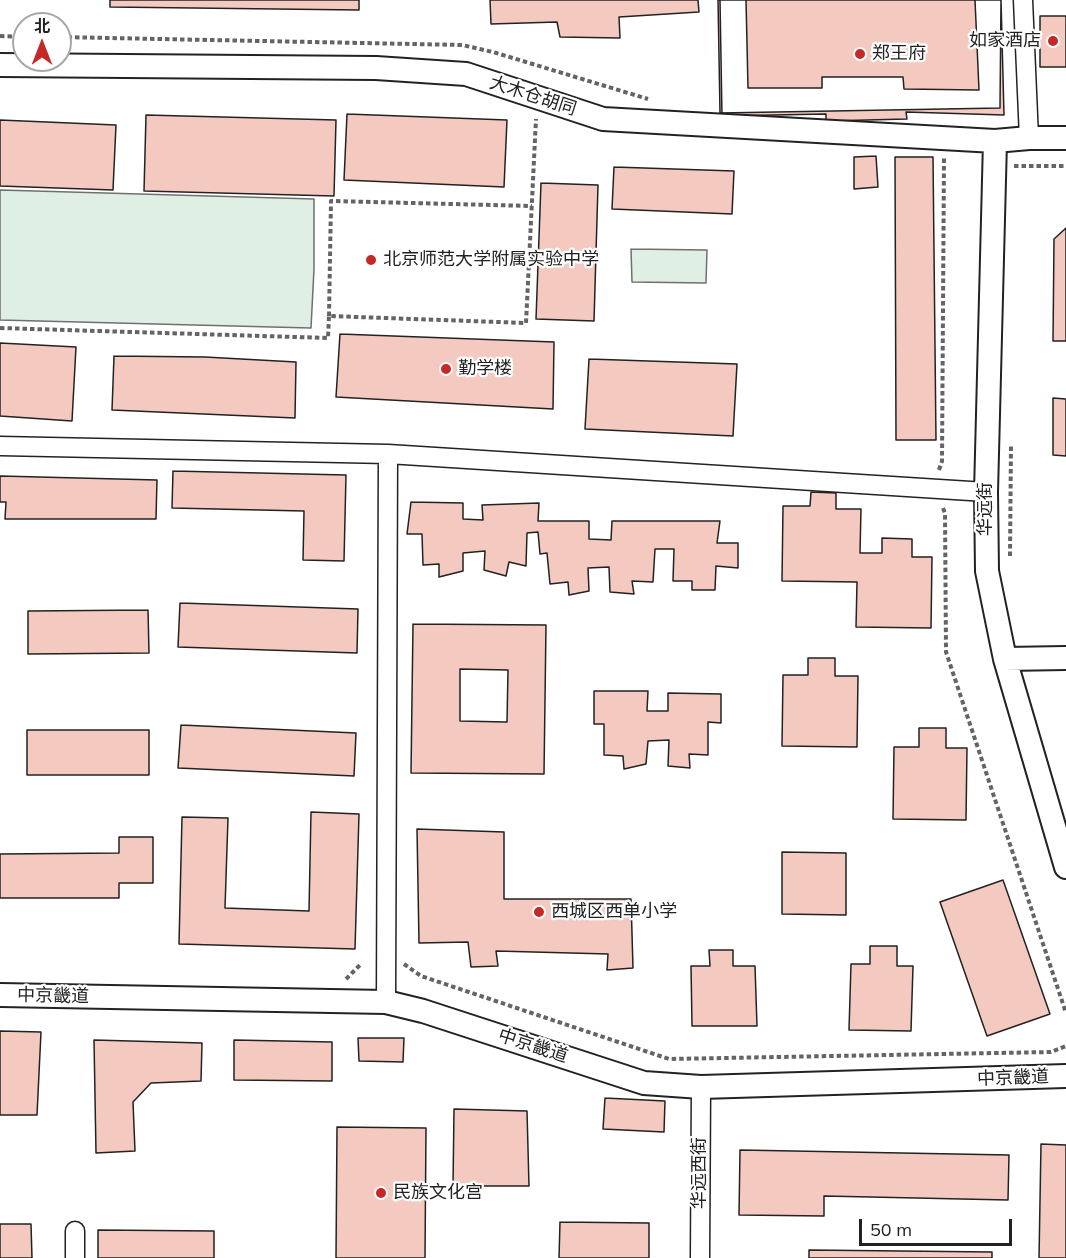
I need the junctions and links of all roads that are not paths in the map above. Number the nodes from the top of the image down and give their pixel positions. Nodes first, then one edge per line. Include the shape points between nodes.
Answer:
1 (1023, 0) edge
2 (0, 65) edge
3 (1029, 138) junction
4 (1066, 138) edge
5 (995, 141) junction
6 (0, 446) edge
7 (388, 454) junction
8 (986, 492) junction
9 (1066, 658) edge
10 (1005, 659) junction
11 (1066, 867) edge
12 (0, 995) edge
13 (386, 1002) junction
14 (1066, 1076) edge
15 (701, 1088) junction
16 (75, 1231) dead end
17 (75, 1258) edge
18 (700, 1258) edge

1 - 3 street
2 - 5 street, 大木仓胡同 via 376,68 466,74 603,119
3 - 4 street, 大木仓胡同
3 - 5 street, 大木仓胡同
5 - 8 street, 华远街
6 - 7 street
7 - 8 street
7 - 13 street
8 - 10 street, 华远街 via 987,571
9 - 10 street
10 - 11 street, 华远街
12 - 13 street, 中京畿道
13 - 15 street, 中京畿道 via 644,1083
14 - 15 street, 中京畿道
15 - 18 street, 华远西街
16 - 17 street

